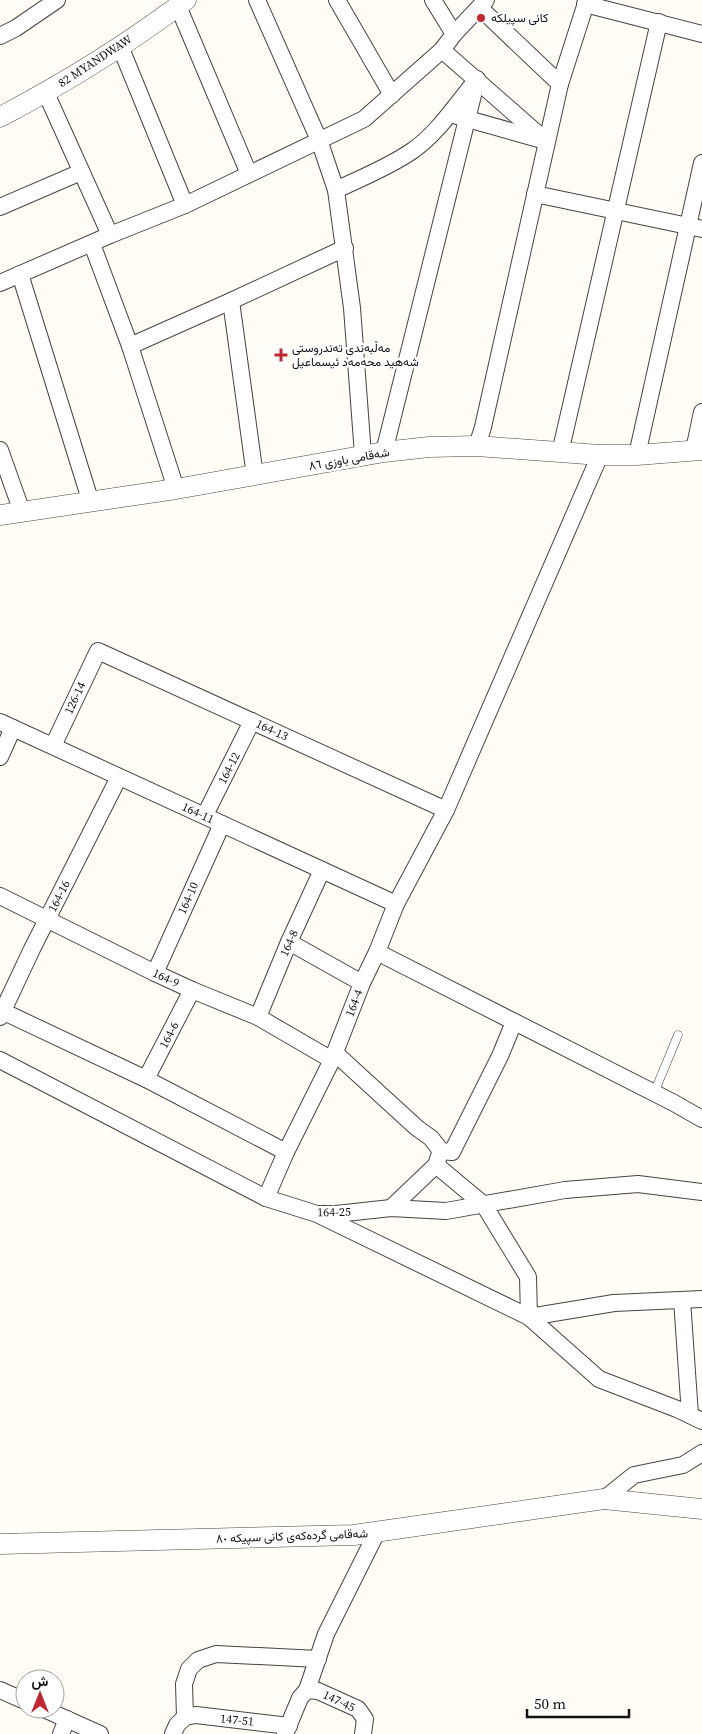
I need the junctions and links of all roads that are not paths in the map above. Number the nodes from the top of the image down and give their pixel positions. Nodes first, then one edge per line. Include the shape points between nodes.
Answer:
1 (57, 0) edge
2 (257, 0) edge
3 (337, 0) edge
4 (433, 0) edge
5 (586, 2) edge
6 (182, 3) edge
7 (483, 4) edge
8 (659, 22) junction
9 (454, 34) junction
10 (702, 34) edge
11 (0, 36) edge
12 (120, 46) junction
13 (442, 50) junction
14 (477, 79) junction
15 (560, 84) junction
16 (46, 93) junction
17 (392, 95) junction
18 (449, 113) junction
19 (0, 117) edge
20 (467, 119) junction
21 (319, 140) junction
22 (546, 141) junction
23 (702, 163) edge
24 (82, 172) junction
25 (249, 174) junction
26 (336, 190) junction
27 (535, 194) junction
28 (185, 205) junction
29 (0, 207) edge
30 (616, 211) junction
31 (695, 228) edge
32 (110, 235) junction
33 (92, 244) junction
34 (345, 248) junction
35 (20, 274) junction
36 (0, 283) edge
37 (231, 301) junction
38 (130, 346) junction
39 (702, 412) edge
40 (476, 446) junction
41 (0, 450) edge
42 (698, 450) edge
43 (384, 452) junction
44 (560, 453) junction
45 (600, 455) junction
46 (638, 455) junction
47 (364, 456) junction
48 (254, 476) junction
49 (176, 489) junction
50 (91, 503) junction
51 (22, 512) junction
52 (0, 515) edge
53 (98, 651) joint
54 (252, 721) junction
55 (7, 725) edge
56 (53, 746) junction
57 (0, 757) edge
58 (119, 776) junction
59 (446, 810) junction
60 (205, 815) junction
61 (222, 824) junction
62 (322, 870) junction
63 (0, 896) edge
64 (396, 904) junction
65 (47, 920) junction
66 (289, 942) junction
67 (377, 952) junction
68 (155, 973) junction
69 (362, 983) junction
70 (192, 990) junction
71 (1, 1014) edge
72 (258, 1016) junction
73 (514, 1022) junction
74 (678, 1035) dead end
75 (333, 1056) junction
76 (2, 1063) edge
77 (146, 1080) junction
78 (654, 1093) junction
79 (702, 1119) edge
80 (286, 1152) junction
81 (439, 1158) junction
82 (702, 1192) edge
83 (266, 1198) junction
84 (484, 1205) junction
85 (391, 1208) junction
86 (317, 1214) junction
87 (702, 1299) edge
88 (682, 1300) junction
89 (529, 1318) junction
90 (696, 1418) edge
91 (702, 1453) edge
92 (604, 1499) junction
93 (702, 1509) edge
94 (377, 1532) junction
95 (0, 1544) edge
96 (318, 1659) junction
97 (0, 1690) edge
98 (307, 1690) junction
99 (15, 1697) edge
100 (185, 1717) junction
101 (64, 1726) edge
102 (364, 1726) edge
103 (287, 1730) edge
104 (100, 1734) edge
105 (173, 1734) edge

1 - 11 street
2 - 21 street
3 - 17 street
4 - 9 street
5 - 8 street
5 - 15 street
6 - 12 street, 82 MYANDWAW
6 - 25 street
7 - 9 street
7 - 15 street
8 - 10 street
8 - 30 street
9 - 13 street
12 - 16 street, 82 MYANDWAW
12 - 28 street
13 - 14 street
13 - 17 street
14 - 18 street
14 - 20 street
14 - 22 street
15 - 22 street
16 - 19 street, 82 MYANDWAW
16 - 24 street
17 - 21 street via 364,119
18 - 20 street
18 - 26 street via 413,150
20 - 22 street
20 - 43 street
21 - 25 street
21 - 26 street
22 - 27 street
23 - 31 street
24 - 29 street
24 - 32 street
25 - 28 street
26 - 34 street
27 - 30 street
27 - 40 street
28 - 32 street
30 - 31 street
30 - 44 street
31 - 46 street
32 - 33 street
33 - 35 street
33 - 38 street
34 - 37 street
34 - 47 street
35 - 36 street
35 - 50 street
37 - 38 street
37 - 48 street
38 - 49 street
39 - 42 street
40 - 43 street, شەقامی باوزی ٨٦
40 - 44 street, شەقامی باوزی ٨٦
41 - 51 street
42 - 46 street, شەقامی باوزی ٨٦
43 - 47 street, شەقامی باوزی ٨٦
44 - 45 street, شەقامی باوزی ٨٦
45 - 46 street, شەقامی باوزی ٨٦
45 - 59 street, 164-4
47 - 48 street, شەقامی باوزی ٨٦
48 - 49 street, شەقامی باوزی ٨٦
49 - 50 street, شەقامی باوزی ٨٦
50 - 51 street, شەقامی باوزی ٨٦
51 - 52 street, شەقامی باوزی ٨٦
53 - 54 street, 164-13
53 - 56 street, 126-14
54 - 59 street, 164-13
54 - 60 street, 164-12
55 - 56 street, 164-11
55 - 57 street
56 - 58 street, 164-11
58 - 60 street, 164-11
58 - 65 street, 164-16
59 - 64 street, 164-4
60 - 61 street, 164-11
61 - 62 street, 164-11
61 - 68 street, 164-10
62 - 64 street, 164-11
62 - 66 street, 164-8
63 - 65 street, 164-9
64 - 67 street, 164-4
65 - 68 street, 164-9
65 - 71 street, 164-16
66 - 69 street
66 - 72 street, 164-8
67 - 69 street, 164-4
67 - 73 street
68 - 70 street, 164-9
69 - 75 street, 164-4
70 - 72 street, 164-9
70 - 77 street, 164-6
71 - 77 street
72 - 75 street, 164-9
73 - 78 street
73 - 81 street via 452,1152
74 - 78 lane
75 - 80 street, 164-4
75 - 81 street, 164-9 via 431,1138
76 - 83 street, 164-25
77 - 80 street
78 - 79 street
80 - 83 street, 164-4
81 - 84 street, 164-9
81 - 85 street
82 - 84 street, 164-25 via 638,1184 565,1190
83 - 86 street, 164-25
84 - 85 street, 164-25 via 446,1211
84 - 89 street, 164-9 via 528,1277
85 - 86 street, 164-25
86 - 89 street
87 - 88 street
88 - 89 street via 614,1303
88 - 90 street
89 - 90 street via 599,1380
91 - 92 street via 683,1465 634,1475
92 - 93 street, شەقامی گردەکەی کانی سپیکە ٨٠
92 - 94 street, شەقامی گردەکەی کانی سپیکە ٨٠
94 - 95 street, شەقامی گردەکەی کانی سپیکە ٨٠
94 - 96 street via 326,1634
96 - 98 street
96 - 100 street via 216,1654 198,1660 189,1669 184,1684
97 - 99 street
98 - 102 street, 147-45 via 318,1691 358,1709
98 - 103 street via 300,1698
100 - 103 street, 147-51 via 196,1715
100 - 105 street
101 - 104 street

